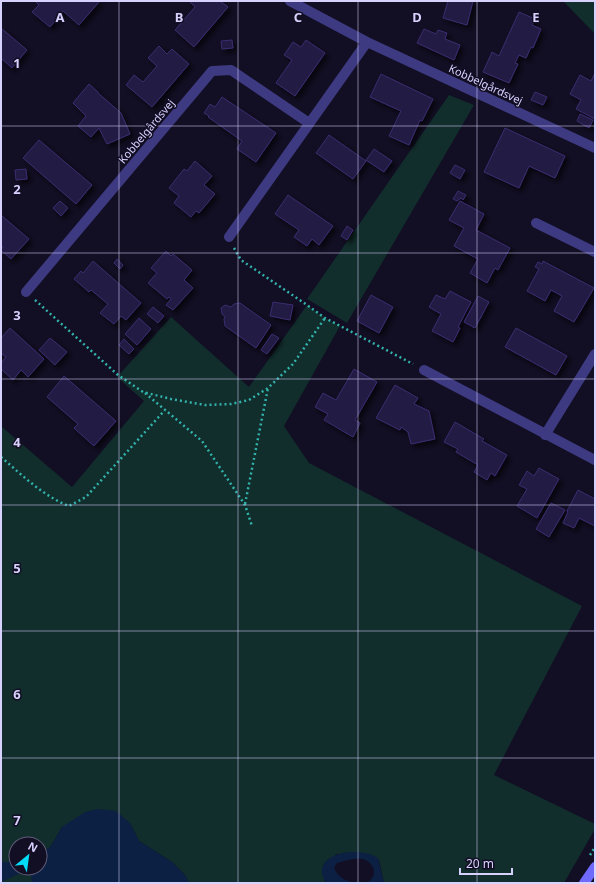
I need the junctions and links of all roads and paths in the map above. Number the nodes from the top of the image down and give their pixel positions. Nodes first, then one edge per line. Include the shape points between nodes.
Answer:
1 (290, 1) edge
2 (367, 42) junction
3 (309, 123) junction
4 (595, 148) edge
5 (536, 223) dead end
6 (229, 237) joint
7 (595, 252) edge
8 (26, 292) joint
9 (325, 318) junction
10 (595, 354) edge
11 (424, 370) joint
12 (268, 388) junction
13 (143, 392) junction
14 (165, 410) junction
15 (546, 435) junction
16 (1, 457) edge
17 (595, 460) edge
18 (245, 505) junction
19 (252, 526) dead end
20 (595, 867) edge
21 (584, 883) edge

1 - 2 street, Kobbelgårdsvej
2 - 3 street
2 - 4 street, Kobbelgårdsvej
3 - 6 street
3 - 8 street, Kobbelgårdsvej via 231,70 212,71
5 - 7 street
6 - 9 path via 241,260
8 - 13 path via 118,375
9 - 11 path
9 - 12 path via 293,364
10 - 15 street
11 - 15 street
12 - 13 path via 249,400 205,405 171,400
12 - 18 path
13 - 14 path
14 - 16 path via 86,497 69,506 57,501
14 - 18 path via 202,441
15 - 17 street
18 - 19 path
20 - 21 street

